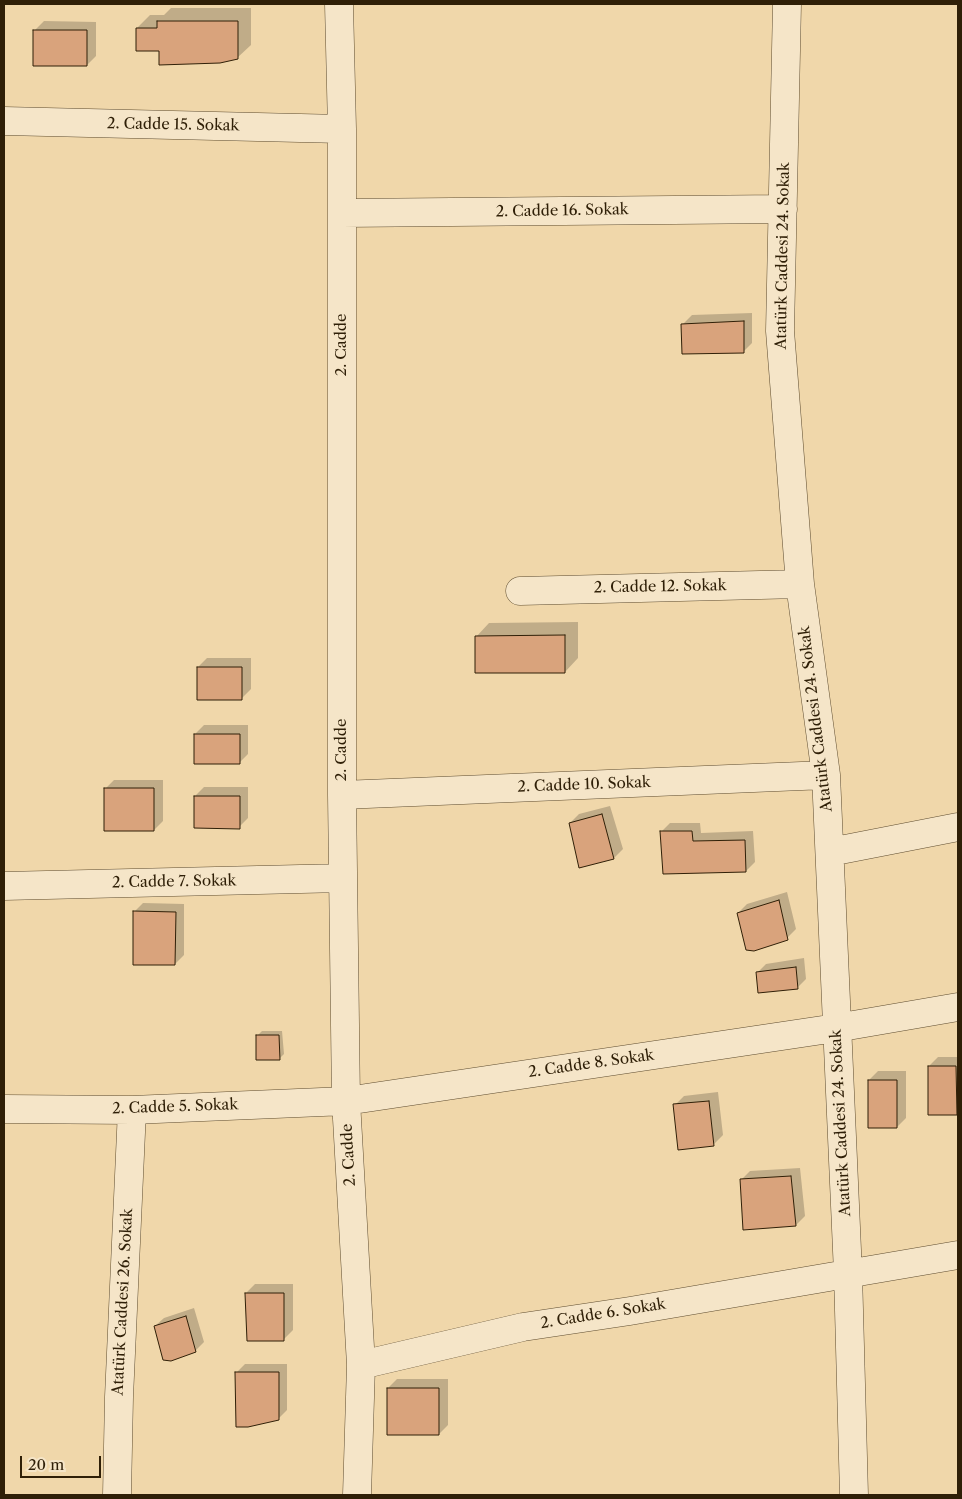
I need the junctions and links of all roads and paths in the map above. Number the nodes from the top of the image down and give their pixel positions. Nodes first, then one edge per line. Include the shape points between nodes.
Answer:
1 (339, 4) edge
2 (788, 4) edge
3 (4, 121) edge
4 (342, 129) junction
5 (783, 208) junction
6 (342, 213) junction
7 (800, 584) junction
8 (520, 591) dead end
9 (826, 775) junction
10 (342, 795) junction
11 (958, 827) edge
12 (830, 852) junction
13 (343, 878) junction
14 (4, 886) edge
15 (958, 1007) edge
16 (836, 1028) junction
17 (346, 1101) junction
18 (4, 1110) edge
19 (132, 1110) junction
20 (958, 1255) edge
21 (848, 1273) junction
22 (361, 1366) junction
23 (117, 1495) edge
24 (357, 1495) edge
25 (854, 1495) edge

1 - 4 street, 2. Cadde
2 - 5 street, Atatürk Caddesi 24. Sokak
3 - 4 street, 2. Cadde 15. Sokak
4 - 6 street, 2. Cadde
5 - 6 street, 2. Cadde 16. Sokak
5 - 7 street, Atatürk Caddesi 24. Sokak via 780,331
6 - 10 street, 2. Cadde
7 - 8 street, 2. Cadde 12. Sokak
7 - 9 street, Atatürk Caddesi 24. Sokak
9 - 10 street, 2. Cadde 10. Sokak
9 - 12 street, Atatürk Caddesi 24. Sokak
10 - 13 street, 2. Cadde
11 - 12 street
12 - 16 street, Atatürk Caddesi 24. Sokak
13 - 14 street, 2. Cadde 7. Sokak
13 - 17 street, 2. Cadde
15 - 16 street, 2. Cadde 8. Sokak
16 - 17 street, 2. Cadde 8. Sokak
16 - 21 street, Atatürk Caddesi 24. Sokak
17 - 19 street, 2. Cadde 5. Sokak
17 - 22 street, 2. Cadde
18 - 19 street, 2. Cadde 5. Sokak
19 - 23 street, Atatürk Caddesi 26. Sokak
20 - 21 street, 2. Cadde 6. Sokak
21 - 22 street, 2. Cadde 6. Sokak via 522,1327
21 - 25 street, Atatürk Caddesi 24. Sokak
22 - 24 street, 2. Cadde

